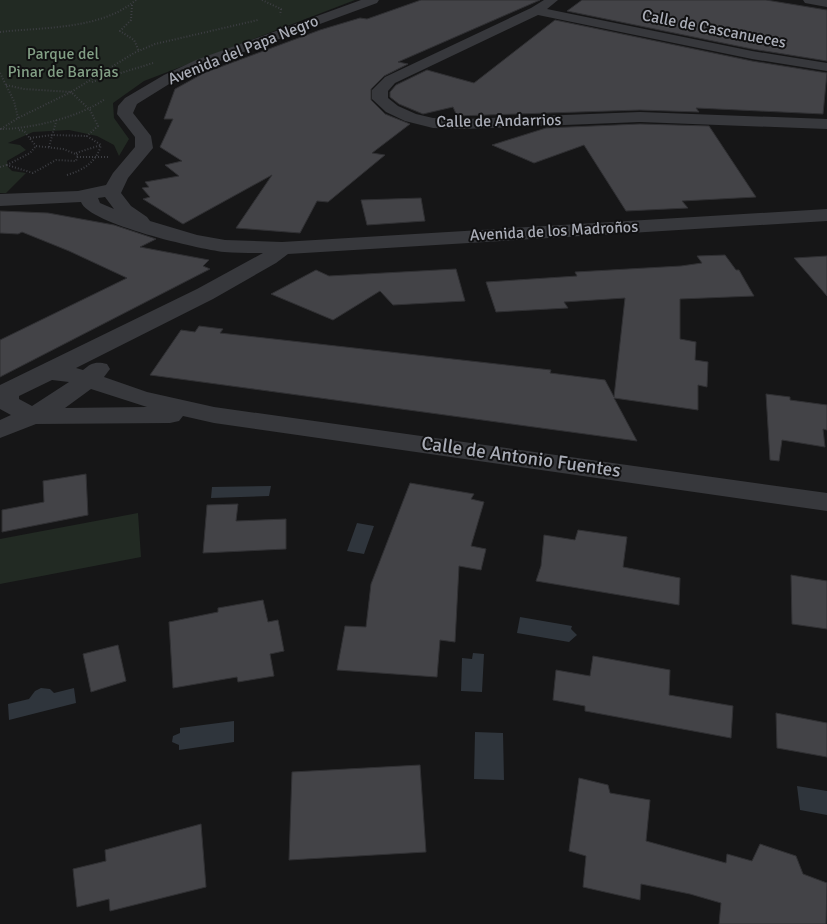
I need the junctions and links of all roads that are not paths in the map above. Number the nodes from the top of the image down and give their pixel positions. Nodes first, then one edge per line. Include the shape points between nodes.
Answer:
1 (373, 0) edge
2 (552, 0) edge
3 (809, 0) edge
4 (827, 3) edge
5 (536, 11) junction
6 (827, 67) edge
7 (827, 124) edge
8 (131, 164) junction
9 (114, 188) junction
10 (88, 196) junction
11 (0, 200) edge
12 (827, 215) edge
13 (161, 231) junction
14 (282, 248) junction
15 (164, 315) junction
16 (48, 372) junction
17 (88, 380) junction
18 (4, 394) edge
19 (214, 415) junction
20 (32, 416) junction
21 (0, 430) edge
22 (827, 502) edge

1 - 8 street, Avenida del Papa Negro via 201,62 138,94 126,106 125,114 144,141 144,148
2 - 5 street, Calle de Andarrios
3 - 4 street
5 - 6 street, Calle de Cascanueces via 752,56
5 - 7 street, Calle de Andarrios via 390,80 380,90 380,99 411,118 433,123 640,117
8 - 9 street, Avenida del Papa Negro
8 - 10 street, Avenida del Papa Negro via 108,176
9 - 10 street
9 - 13 street via 112,193 124,210
10 - 11 street
10 - 13 street via 92,206 101,211
12 - 14 street, Avenida de los Madroños
13 - 14 street via 225,246
14 - 15 street via 269,259
15 - 16 street
15 - 17 street via 132,337
16 - 17 street, Calle de Antonio Fuentes via 68,373
16 - 18 street
17 - 19 street, Calle de Antonio Fuentes via 140,398
17 - 20 street
18 - 20 street, Calle de Antonio Fuentes via 9,404
19 - 20 street, Calle de Antonio Fuentes
19 - 22 street, Calle de Antonio Fuentes
20 - 21 street

